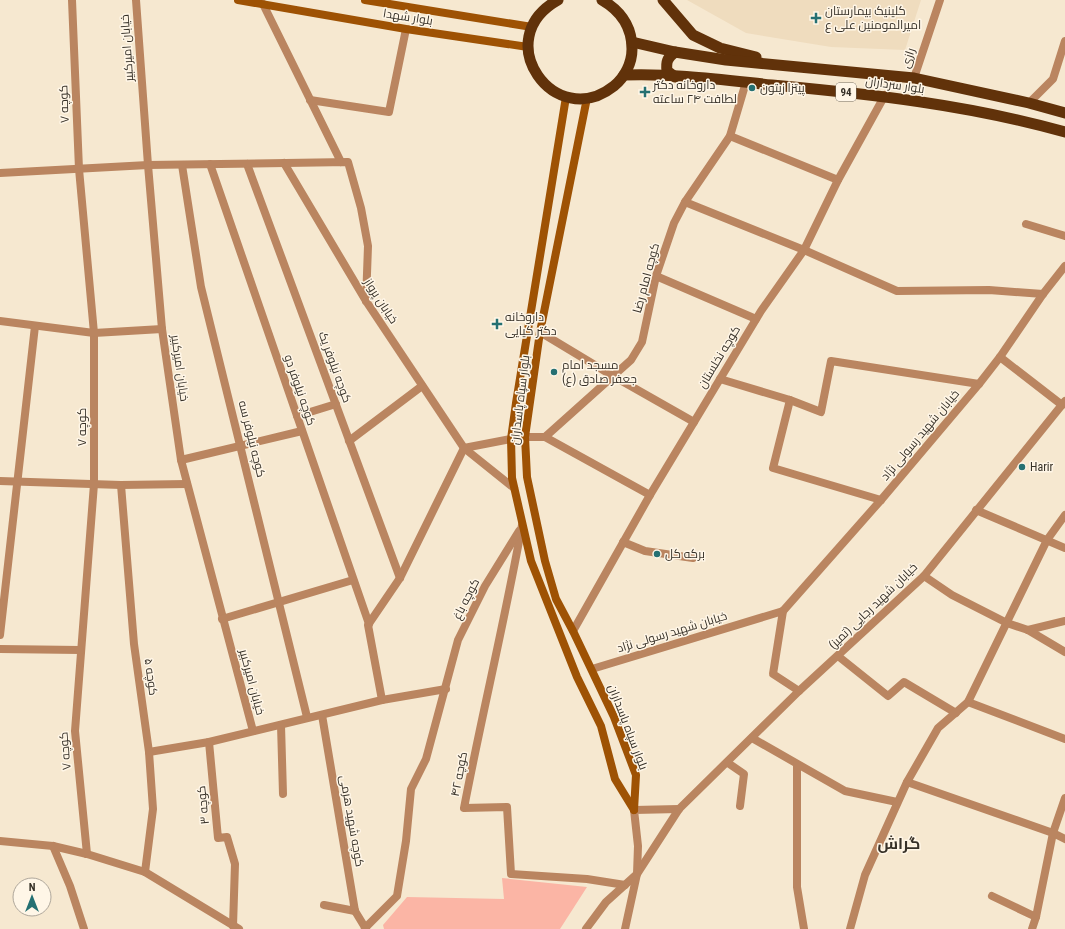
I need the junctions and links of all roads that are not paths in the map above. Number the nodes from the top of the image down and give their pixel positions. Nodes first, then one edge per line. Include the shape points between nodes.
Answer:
1 (72, 0) edge
2 (136, 0) edge
3 (238, 0) edge
4 (366, 0) edge
5 (558, 0) edge
6 (664, 0) edge
7 (940, 0) edge
8 (608, 2) edge
9 (263, 4) junction
10 (532, 27) junction
11 (406, 29) junction
12 (1065, 41) edge
13 (632, 42) junction
14 (528, 47) junction
15 (674, 52) junction
16 (787, 65) junction
17 (624, 75) junction
18 (674, 77) junction
19 (914, 78) junction
20 (746, 82) junction
21 (885, 95) junction
22 (566, 97) junction
23 (587, 98) junction
24 (310, 100) junction
25 (1029, 103) junction
26 (1065, 113) edge
27 (1065, 132) edge
28 (730, 136) junction
29 (341, 162) junction
30 (284, 163) junction
31 (210, 164) junction
32 (247, 164) junction
33 (148, 165) junction
34 (182, 165) junction
35 (79, 169) junction
36 (0, 173) edge
37 (838, 180) junction
38 (685, 202) junction
39 (1026, 224) dead end
40 (1065, 236) edge
41 (804, 250) junction
42 (1065, 266) edge
43 (656, 276) junction
44 (1042, 294) junction
45 (366, 302) junction
46 (756, 319) junction
47 (0, 322) edge
48 (35, 326) junction
49 (162, 329) junction
50 (540, 332) junction
51 (94, 333) junction
52 (1000, 357) junction
53 (613, 376) junction
54 (720, 379) junction
55 (979, 384) junction
56 (422, 386) junction
57 (790, 400) junction
58 (1064, 403) edge
59 (336, 404) junction
60 (297, 416) junction
61 (694, 422) junction
62 (302, 431) junction
63 (525, 437) junction
64 (545, 437) junction
65 (511, 438) junction
66 (349, 441) junction
67 (241, 445) junction
68 (464, 448) junction
69 (181, 460) junction
70 (0, 481) edge
71 (17, 482) junction
72 (94, 484) junction
73 (187, 484) junction
74 (121, 485) junction
75 (514, 488) junction
76 (650, 495) junction
77 (881, 500) junction
78 (976, 510) junction
79 (1065, 515) edge
80 (522, 525) junction
81 (1047, 540) junction
82 (623, 542) junction
83 (1065, 548) edge
84 (693, 558) dead end
85 (924, 576) junction
86 (400, 578) junction
87 (353, 580) junction
88 (280, 601) junction
89 (783, 611) junction
90 (222, 620) junction
91 (1065, 621) edge
92 (1007, 622) junction
93 (369, 624) junction
94 (1028, 630) junction
95 (574, 631) junction
96 (0, 635) edge
97 (0, 649) edge
98 (80, 650) junction
99 (1065, 652) edge
100 (838, 656) junction
101 (592, 669) junction
102 (446, 689) junction
103 (799, 691) junction
104 (382, 700) junction
105 (968, 702) junction
106 (956, 712) junction
107 (322, 715) junction
108 (307, 717) junction
109 (281, 724) junction
110 (253, 731) junction
111 (752, 738) junction
112 (1065, 740) edge
113 (208, 742) junction
114 (149, 752) junction
115 (728, 763) junction
116 (797, 765) junction
117 (908, 782) junction
118 (283, 794) dead end
119 (1065, 798) edge
120 (897, 802) junction
121 (740, 806) dead end
122 (634, 810) junction
123 (679, 810) junction
124 (1053, 833) junction
125 (1065, 839) edge
126 (0, 841) edge
127 (0, 844) edge
128 (53, 846) junction
129 (87, 854) junction
130 (145, 872) junction
131 (637, 874) junction
132 (625, 885) junction
133 (992, 896) dead end
134 (324, 905) dead end
135 (355, 912) junction
136 (1036, 917) junction
137 (236, 928) edge
138 (366, 928) edge
139 (84, 929) edge
140 (586, 929) edge
141 (625, 929) edge
142 (804, 929) edge
143 (850, 929) edge
144 (1032, 929) edge

1 - 35 street, کوچه ۷
2 - 33 street, خیابان امیرکبیر
3 - 9 main road, بلوار شهدا
4 - 10 main road, بلوار شهدا
5 - 10 highway via 542,11
6 - 16 highway via 694,35 720,48
7 - 19 street, رازی
8 - 13 highway via 625,22
9 - 11 main road, بلوار شهدا
9 - 24 street
10 - 14 highway
11 - 14 main road, بلوار شهدا
11 - 24 street via 388,112
12 - 25 street via 1052,79
13 - 15 highway, بلوار سرداران / 94
13 - 17 highway via 630,59
14 - 22 highway via 529,58 538,78 546,86
15 - 16 highway, بلوار سرداران / 94 via 726,60
15 - 18 highway via 666,63 667,71
16 - 19 highway, بلوار سرداران / 94
17 - 18 highway, بلوار سرداران / 94
17 - 23 highway via 608,91
18 - 20 highway, بلوار سرداران / 94
19 - 25 highway, بلوار سرداران / 94
20 - 21 highway, بلوار سرداران / 94
20 - 28 street, کوچه امام رضا
21 - 27 highway, بلوار سرداران / 94 via 1025,120
21 - 37 street, کوچه نخلستان
22 - 23 highway
22 - 65 main road, بلوار سپاه پاسداران
23 - 50 main road, بلوار سپاه پاسداران
24 - 29 street
25 - 26 highway, بلوار سرداران / 94
28 - 37 street
28 - 38 street, کوچه امام رضا
29 - 30 street
29 - 45 street via 348,162 368,246
30 - 32 street
30 - 45 street, خیابان پرواز
31 - 32 street
31 - 34 street
31 - 60 street, کوچه نیلوفر دو
32 - 59 street, کوچه نیلوفر یک
33 - 34 street
33 - 35 street
33 - 49 street, خیابان امیرکبیر
34 - 67 street, کوچه نیلوفر سه via 201,286
35 - 36 street
35 - 51 street, کوچه ۷
37 - 41 street, کوچه نخلستان
38 - 41 street
38 - 43 street, کوچه امام رضا via 674,223
39 - 40 street
41 - 44 street via 897,291 989,290
41 - 46 street, کوچه نخلستان
42 - 44 street, خیابان شهید رسولی نژاد
43 - 46 street
43 - 53 street, کوچه امام رضا via 642,342 631,360
44 - 52 street, خیابان شهید رسولی نژاد
45 - 56 street, خیابان پرواز
46 - 54 street, کوچه نخلستان
47 - 48 street
48 - 51 street
48 - 71 street
49 - 51 street
49 - 69 street, خیابان امیرکبیر
50 - 53 street
50 - 63 main road, بلوار سپاه پاسداران
51 - 72 street, کوچه ۷
52 - 55 street, خیابان شهید رسولی نژاد
52 - 58 street
53 - 61 street
53 - 64 street, کوچه امام رضا
54 - 57 street
54 - 61 street, کوچه نخلستان
55 - 57 street via 831,361 821,412
55 - 77 street, خیابان شهید رسولی نژاد
56 - 66 street
56 - 68 street, خیابان پرواز
57 - 77 street via 773,468
58 - 78 street, خیابان شهید رجایی (تمیز)
59 - 60 street
59 - 66 street, کوچه نیلوفر یک
60 - 62 street, کوچه نیلوفر دو
61 - 76 street, کوچه نخلستان
62 - 67 street
62 - 87 street, کوچه نیلوفر دو
63 - 64 street
63 - 95 main road, بلوار سپاه پاسداران via 527,477 545,560 556,599
64 - 76 street
65 - 68 street
65 - 75 main road, بلوار سپاه پاسداران
66 - 86 street, کوچه نیلوفر یک
67 - 69 street
67 - 88 street, کوچه نیلوفر سه
68 - 75 street, خیابان پرواز
68 - 86 street
69 - 73 street, خیابان امیرکبیر
70 - 71 street
71 - 72 street
71 - 96 street
72 - 74 street
72 - 98 street, کوچه ۷
73 - 74 street
73 - 90 street, خیابان امیرکبیر
74 - 114 street, کوچه ۵ via 134,644
75 - 80 main road, بلوار سپاه پاسداران
76 - 82 street, کوچه نخلستان
77 - 89 street, خیابان شهید رسولی نژاد
78 - 81 street
78 - 85 street, خیابان شهید رجایی (تمیز)
79 - 81 street
80 - 102 street, کوچه باغ via 485,586 458,640
80 - 122 main road, بلوار سپاه پاسداران via 531,561 556,626 600,726 615,779
80 - 132 street, کوچه ۴۲ via 464,808 507,807 511,874 587,879
81 - 83 street
81 - 92 street
82 - 84 street via 645,551
82 - 95 street, کوچه نخلستان
85 - 92 street via 952,595
85 - 100 street, خیابان شهید رجایی (تمیز)
86 - 93 street
87 - 88 street
87 - 93 street, کوچه نیلوفر دو
88 - 90 street
88 - 108 street, کوچه نیلوفر سه
89 - 101 street, خیابان شهید رسولی نژاد
89 - 103 street via 773,674
90 - 110 street, خیابان امیرکبیر
91 - 94 street
92 - 94 street
92 - 105 street
93 - 104 street, کوچه نیلوفر دو
94 - 99 street
95 - 101 main road, بلوار سپاه پاسداران
97 - 98 street
98 - 129 street, کوچه ۷ via 75,731
100 - 103 street, خیابان شهید رجایی (تمیز)
100 - 106 street via 888,696 904,682
101 - 122 main road, بلوار سپاه پاسداران via 636,775
102 - 104 street
102 - 138 street, کوچه باغ via 426,759 411,789 397,896
103 - 111 street, خیابان شهید رجایی (تمیز)
104 - 107 street
105 - 106 street
105 - 112 street
106 - 117 street via 938,728
107 - 108 street
107 - 135 street, کوچه شهید هرمی
108 - 109 street
109 - 110 street
109 - 118 street
110 - 113 street
111 - 115 street, خیابان شهید رجایی (تمیز)
111 - 116 street
113 - 114 street
113 - 137 street, کوچه ۳ via 218,838 227,837 235,864
114 - 130 street, کوچه ۵ via 153,809
115 - 121 street via 744,774
115 - 123 street, خیابان شهید رجایی (تمیز)
116 - 120 street via 845,791
116 - 142 street via 797,887
117 - 120 street
117 - 124 street
119 - 124 street
120 - 143 street via 865,875
122 - 123 street
122 - 131 street via 638,846
123 - 131 street, خیابان شهید رجایی (تمیز)
124 - 125 street
124 - 136 street
126 - 127 street
126 - 128 street
128 - 129 street
128 - 139 street
129 - 130 street
130 - 137 street
131 - 132 street
131 - 141 street
132 - 140 street via 606,902
133 - 136 street
134 - 135 street
135 - 138 street, کوچه شهید هرمی
136 - 144 street

